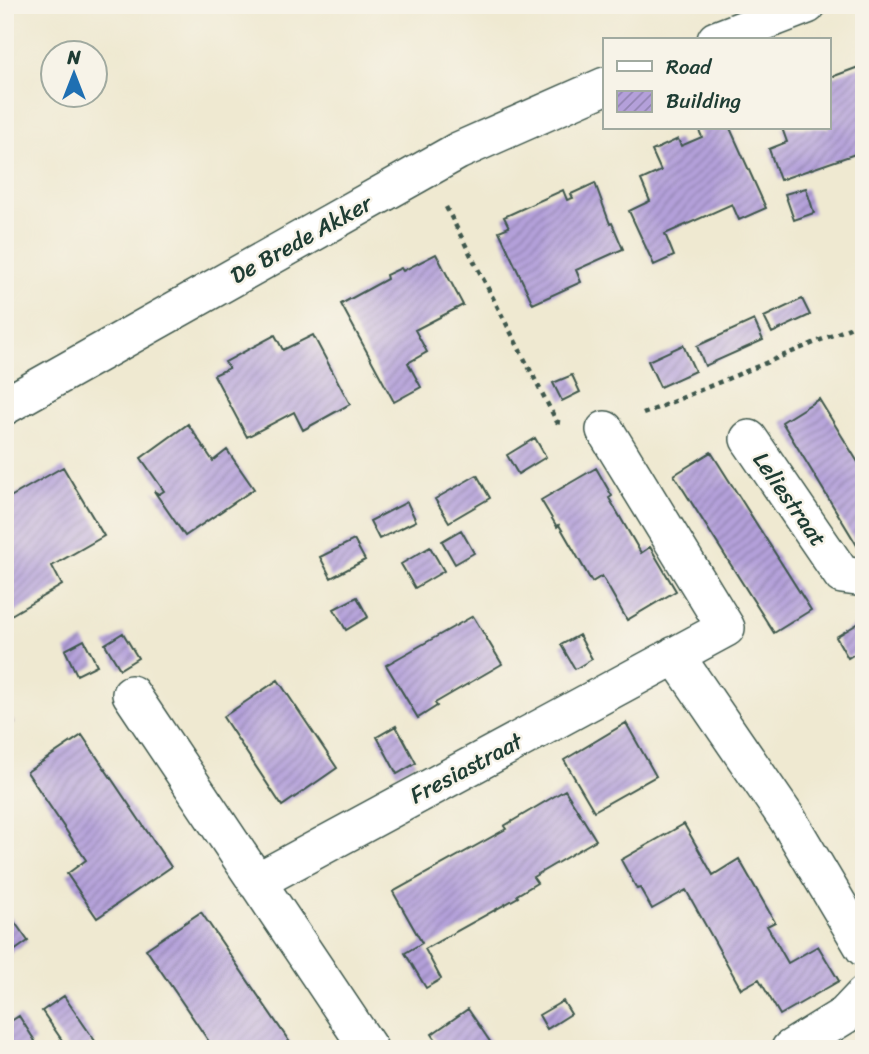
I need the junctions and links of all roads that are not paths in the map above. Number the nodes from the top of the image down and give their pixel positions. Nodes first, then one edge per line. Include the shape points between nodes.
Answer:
1 (807, 5) edge
2 (721, 38) edge
3 (603, 87) edge
4 (5, 406) edge
5 (605, 429) road end
6 (749, 439) dead end
7 (864, 578) edge
8 (675, 655) junction
9 (131, 694) dead end
10 (256, 882) junction
11 (864, 948) edge
12 (864, 995) edge
13 (369, 1049) edge
14 (790, 1049) edge

1 - 2 street
3 - 4 street, De Brede Akker via 426,168
5 - 8 street, Fresiastraat via 726,628
6 - 7 street, Leliestraat via 842,575
8 - 10 street, Fresiastraat
8 - 11 street via 788,820
9 - 10 street
10 - 13 street
12 - 14 street via 845,1015

